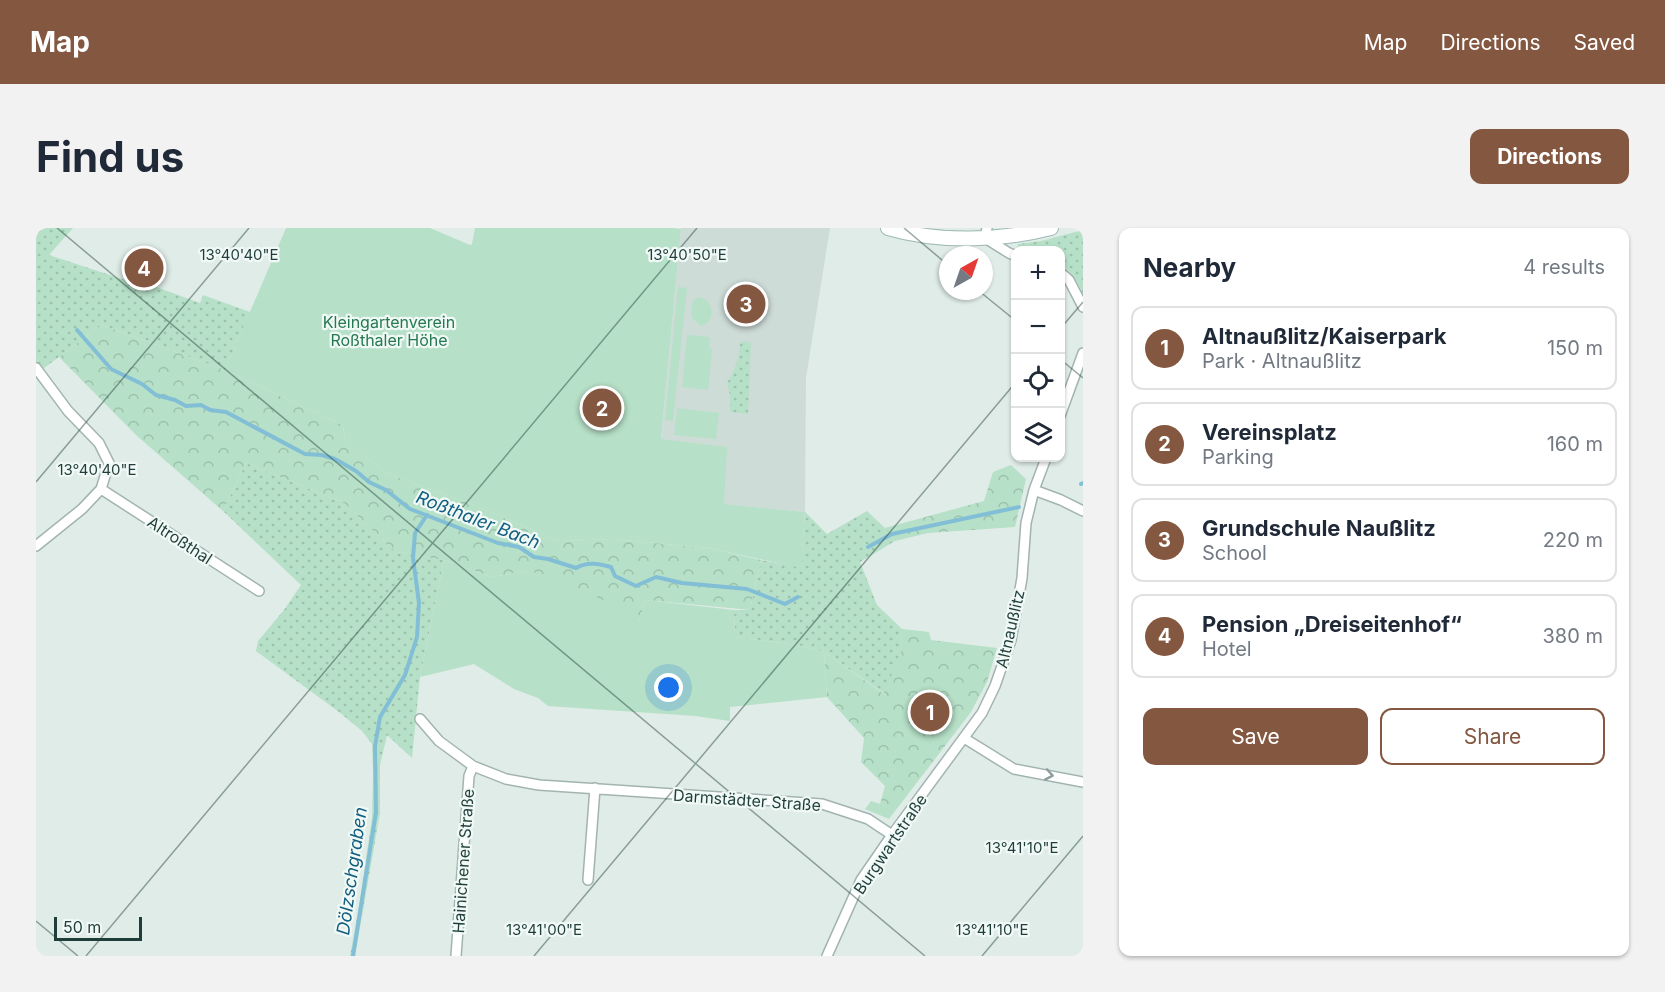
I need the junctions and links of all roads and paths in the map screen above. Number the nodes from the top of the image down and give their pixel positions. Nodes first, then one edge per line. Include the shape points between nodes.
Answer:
1 (888, 228) edge
2 (1051, 228) edge
3 (986, 233) edge
4 (1011, 254) edge
5 (1065, 276) edge
6 (1083, 307) edge
7 (1083, 353) edge
8 (36, 368) edge
9 (1063, 408) edge
10 (1044, 462) edge
11 (101, 489) junction
12 (1034, 490) junction
13 (1083, 511) edge
14 (36, 546) edge
15 (259, 591) dead end
16 (420, 719) dead end
17 (964, 738) junction
18 (473, 766) junction
19 (1083, 782) edge
20 (595, 788) junction
21 (892, 835) junction
22 (588, 880) dead end
23 (456, 956) edge
24 (827, 956) edge

1 - 3 street via 963,239
2 - 3 street via 1003,237
3 - 4 street
5 - 6 street
7 - 9 street
8 - 11 street via 68,411 99,443 109,463
10 - 12 street, Altnaußlitz
11 - 14 street
11 - 15 street, Altroßthal
12 - 13 street
12 - 17 street, Altnaußlitz via 1011,640 995,686
16 - 18 street, Darmstädter Straße via 439,741
17 -> 19 street via 1014,769
17 - 21 street, Burgwartstraße
18 - 20 street, Darmstädter Straße via 506,779 539,785
18 - 23 street, Hainichener Straße
20 - 21 street, Darmstädter Straße via 822,804 868,819
20 - 22 street
21 - 24 street, Burgwartstraße via 861,880

